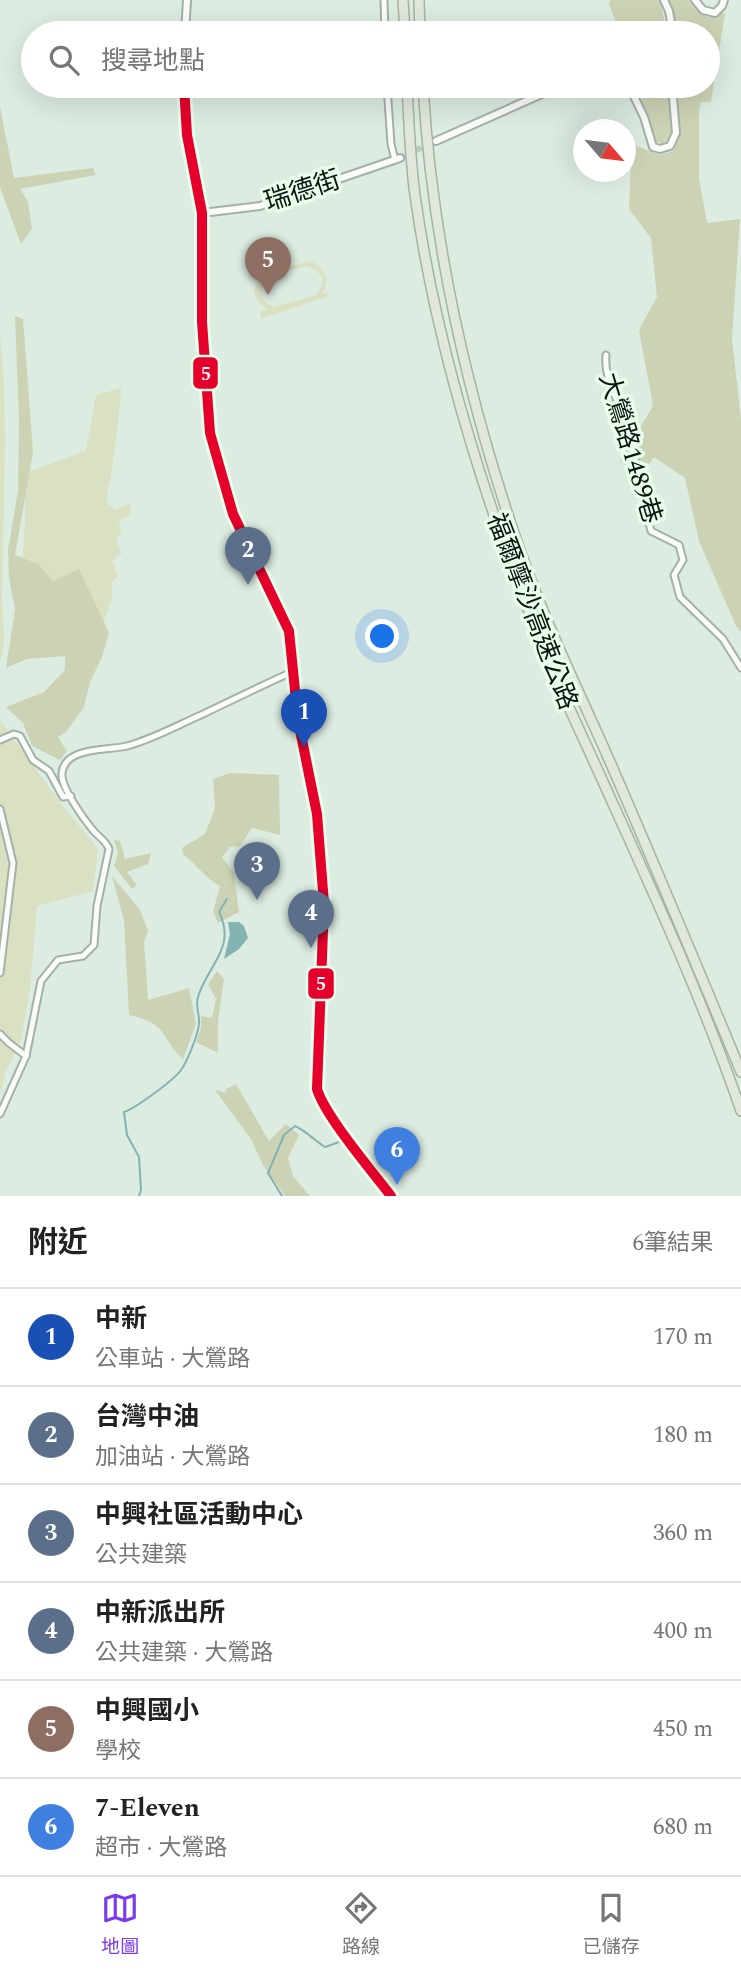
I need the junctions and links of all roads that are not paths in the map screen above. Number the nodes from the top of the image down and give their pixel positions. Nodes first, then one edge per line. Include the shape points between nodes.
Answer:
1 (187, 0) edge
2 (384, 0) edge
3 (403, 0) edge
4 (419, 0) edge
5 (664, 0) edge
6 (695, 0) edge
7 (724, 0) edge
8 (186, 21) edge
9 (385, 21) edge
10 (404, 21) edge
11 (420, 21) edge
12 (671, 21) edge
13 (185, 98) edge
14 (388, 98) edge
15 (408, 98) edge
16 (424, 98) edge
17 (533, 98) edge
18 (635, 98) edge
19 (673, 98) edge
20 (436, 141) tunnel mouth
21 (397, 159) joint
22 (202, 213) junction
23 (606, 355) dead end
24 (741, 668) edge
25 (294, 671) junction
26 (0, 740) edge
27 (71, 796) junction
28 (0, 809) edge
29 (0, 973) edge
30 (0, 1034) edge
31 (26, 1055) junction
32 (741, 1072) edge
33 (741, 1111) edge
34 (0, 1114) edge
35 (391, 1196) edge

1 - 8 street
2 - 9 street
3 - 10 highway
4 - 11 highway
5 - 12 street
6 - 7 street via 703,10 715,13
13 - 22 street
14 - 21 street via 391,144
15 - 33 highway, 福爾摩沙高速公路 via 415,193 428,268 442,341 474,453 538,637 716,1039
16 - 32 highway, 福爾摩沙高速公路 via 432,192 454,324 515,537
17 - 20 street
18 - 19 street via 648,137 653,147 660,149 670,146 676,133
21 - 22 street, 瑞德街 via 260,206
22 - 25 street via 203,338 210,433 233,514 289,631
23 - 24 street, 大鶯路1489巷 via 605,368 622,411 652,531 679,545 683,560 674,575 680,597 723,639
25 - 27 street via 156,737 73,756 62,777
25 - 35 street via 301,740 317,814 324,904 317,1088 336,1122
26 - 27 street via 20,736 33,760 49,771 63,797
27 - 31 street via 109,849 94,945 83,956 58,960 41,981
28 - 29 street via 13,863
30 - 31 street
31 - 34 street

